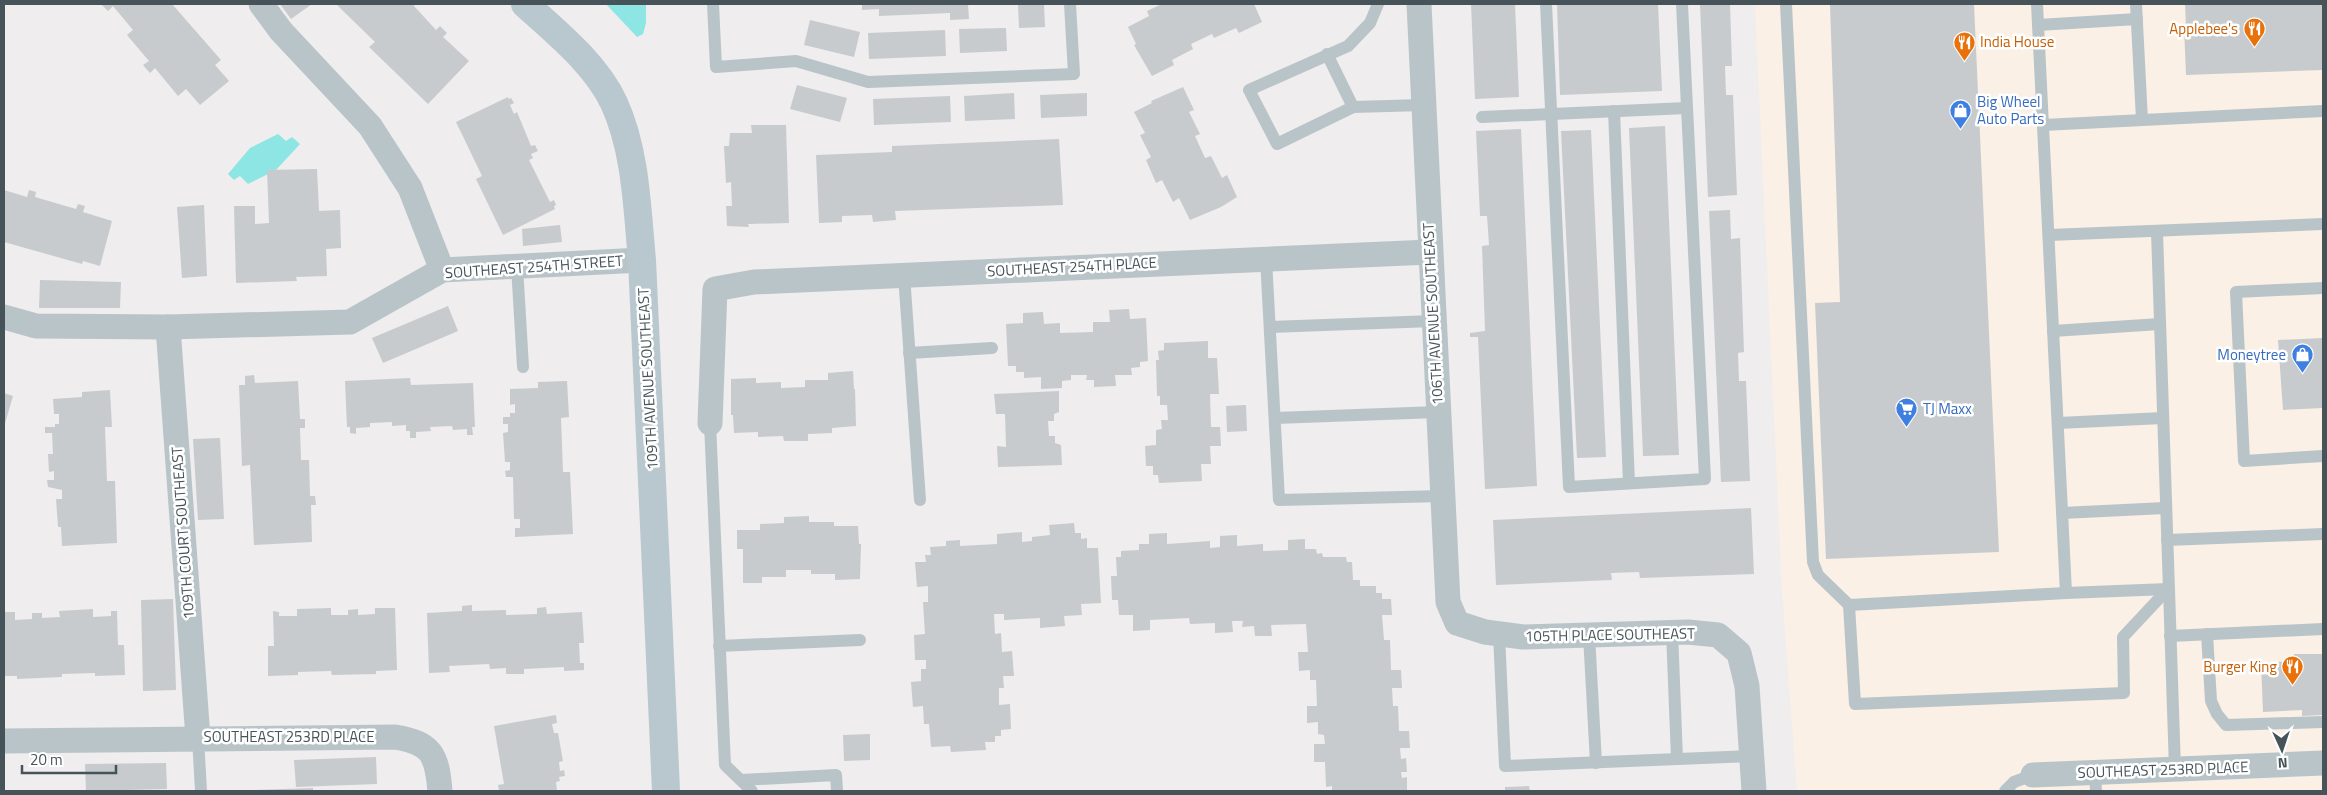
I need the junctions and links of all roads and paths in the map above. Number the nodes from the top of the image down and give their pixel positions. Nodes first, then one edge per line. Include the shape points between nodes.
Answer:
1 (261, 4) edge
2 (525, 4) edge
3 (714, 4) edge
4 (1070, 4) edge
5 (1378, 4) edge
6 (1419, 4) edge
7 (1546, 4) edge
8 (1682, 4) edge
9 (1786, 4) edge
10 (2037, 4) edge
11 (2136, 4) edge
12 (2137, 19) junction
13 (2038, 25) junction
14 (1327, 54) junction
15 (1423, 105) junction
16 (1352, 107) junction
17 (1687, 108) junction
18 (1614, 111) junction
19 (2323, 111) edge
20 (1551, 114) junction
21 (1482, 118) dead end
22 (2142, 120) junction
23 (2043, 125) junction
24 (2323, 224) edge
25 (2157, 232) junction
26 (2049, 235) junction
27 (1430, 252) junction
28 (1266, 259) junction
29 (642, 260) junction
30 (517, 266) junction
31 (442, 270) junction
32 (904, 275) junction
33 (2323, 288) edge
34 (4, 317) edge
35 (1433, 321) junction
36 (2160, 324) junction
37 (168, 327) junction
38 (1270, 327) junction
39 (2053, 330) junction
40 (992, 348) dead end
41 (909, 353) junction
42 (523, 367) dead end
43 (1438, 412) junction
44 (1275, 418) junction
45 (2163, 418) junction
46 (710, 423) joint
47 (2058, 423) junction
48 (2323, 456) edge
49 (1629, 483) junction
50 (1442, 496) junction
51 (920, 500) dead end
52 (2165, 508) junction
53 (2062, 514) junction
54 (2323, 534) edge
55 (2166, 540) junction
56 (2168, 589) junction
57 (2066, 593) junction
58 (1849, 605) junction
59 (1457, 622) joint
60 (2323, 629) edge
61 (1672, 632) junction
62 (1499, 634) junction
63 (2207, 634) junction
64 (1589, 635) junction
65 (2170, 636) junction
66 (860, 640) dead end
67 (719, 646) junction
68 (2323, 722) edge
69 (198, 738) junction
70 (4, 741) edge
71 (1752, 756) junction
72 (1678, 759) junction
73 (1596, 763) junction
74 (2323, 763) edge
75 (2175, 769) junction
76 (2033, 775) joint
77 (741, 780) junction
78 (439, 781) edge
79 (2095, 782) edge
80 (201, 791) edge
81 (666, 791) edge
82 (752, 791) edge
83 (837, 791) edge
84 (1754, 791) edge
85 (2004, 791) edge

1 - 31 street via 281,32 370,126 410,188
2 - 29 street, 109TH AVENUE SOUTHEAST via 569,43 613,102 628,142
3 - 4 lane via 716,67 796,61 868,82 1074,74
5 - 14 lane via 1370,23 1348,46
6 - 15 street, 106TH AVENUE SOUTHEAST
7 - 20 lane
8 - 17 lane
9 - 58 lane via 1813,562 1818,575
10 - 13 lane
11 - 12 lane
12 - 13 lane
12 - 22 lane
13 - 23 lane
14 - 16 lane
14 - 16 lane via 1249,90 1277,144
15 - 16 lane
15 - 27 street, 106TH AVENUE SOUTHEAST
17 - 18 lane
17 - 49 lane via 1705,479
18 - 20 lane
18 - 49 lane
19 - 22 lane
20 - 21 lane
20 - 49 lane via 1569,486
22 - 23 lane
23 - 26 lane
24 - 25 lane
25 - 26 lane
25 - 36 lane
26 - 39 lane
27 - 28 street, SOUTHEAST 254TH PLACE
27 - 35 street, 106TH AVENUE SOUTHEAST
28 - 32 street, SOUTHEAST 254TH PLACE
28 - 38 lane
29 - 30 street, SOUTHEAST 254TH STREET
29 - 81 street, 109TH AVENUE SOUTHEAST
30 - 31 street, SOUTHEAST 254TH STREET
30 - 42 lane
31 - 37 street, SOUTHEAST 254TH STREET via 350,322
32 - 41 lane
32 - 46 street, SOUTHEAST 254TH PLACE via 754,282 715,289
33 - 48 lane via 2236,292 2244,461
34 - 37 street via 36,326
35 - 38 lane
35 - 43 street, 106TH AVENUE SOUTHEAST
36 - 39 lane
36 - 45 lane
37 - 69 street, 109TH COURT SOUTHEAST
38 - 44 lane
39 - 47 lane
40 - 41 lane
41 - 51 lane
43 - 44 lane
43 - 50 street, 106TH AVENUE SOUTHEAST
44 - 50 lane via 1279,500
45 - 47 lane
45 - 52 lane
46 - 67 lane
47 - 53 lane
50 - 59 street, 106TH AVENUE SOUTHEAST via 1448,602
52 - 53 lane
52 - 55 lane
53 - 57 lane
54 - 55 lane
55 - 56 lane
56 - 57 lane
56 - 58 lane via 2123,637 2124,693 1855,704
56 - 65 lane
57 - 58 lane
59 - 62 street, 105TH PLACE SOUTHEAST
60 - 63 lane
61 - 64 street, 105TH PLACE SOUTHEAST
61 - 71 street, 105TH PLACE SOUTHEAST via 1718,635 1739,653 1748,686
61 - 72 lane
62 - 64 street, 105TH PLACE SOUTHEAST via 1523,637
62 - 73 lane via 1505,766
63 - 65 lane
63 - 68 lane via 2211,701 2226,725
64 - 73 lane
65 - 75 lane
66 - 67 lane
67 - 77 lane via 725,765
69 - 70 street, SOUTHEAST 253RD PLACE
69 - 78 street, SOUTHEAST 253RD PLACE via 395,737 421,743 432,754
69 - 80 lane
71 - 72 lane
71 - 84 street, 105TH PLACE SOUTHEAST
72 - 73 lane
74 - 75 street, SOUTHEAST 253RD PLACE
75 - 79 street, SOUTHEAST 253RD PLACE
76 - 79 street, SOUTHEAST 253RD PLACE
76 - 85 lane via 2014,782
77 - 82 lane
77 - 83 lane via 836,775

